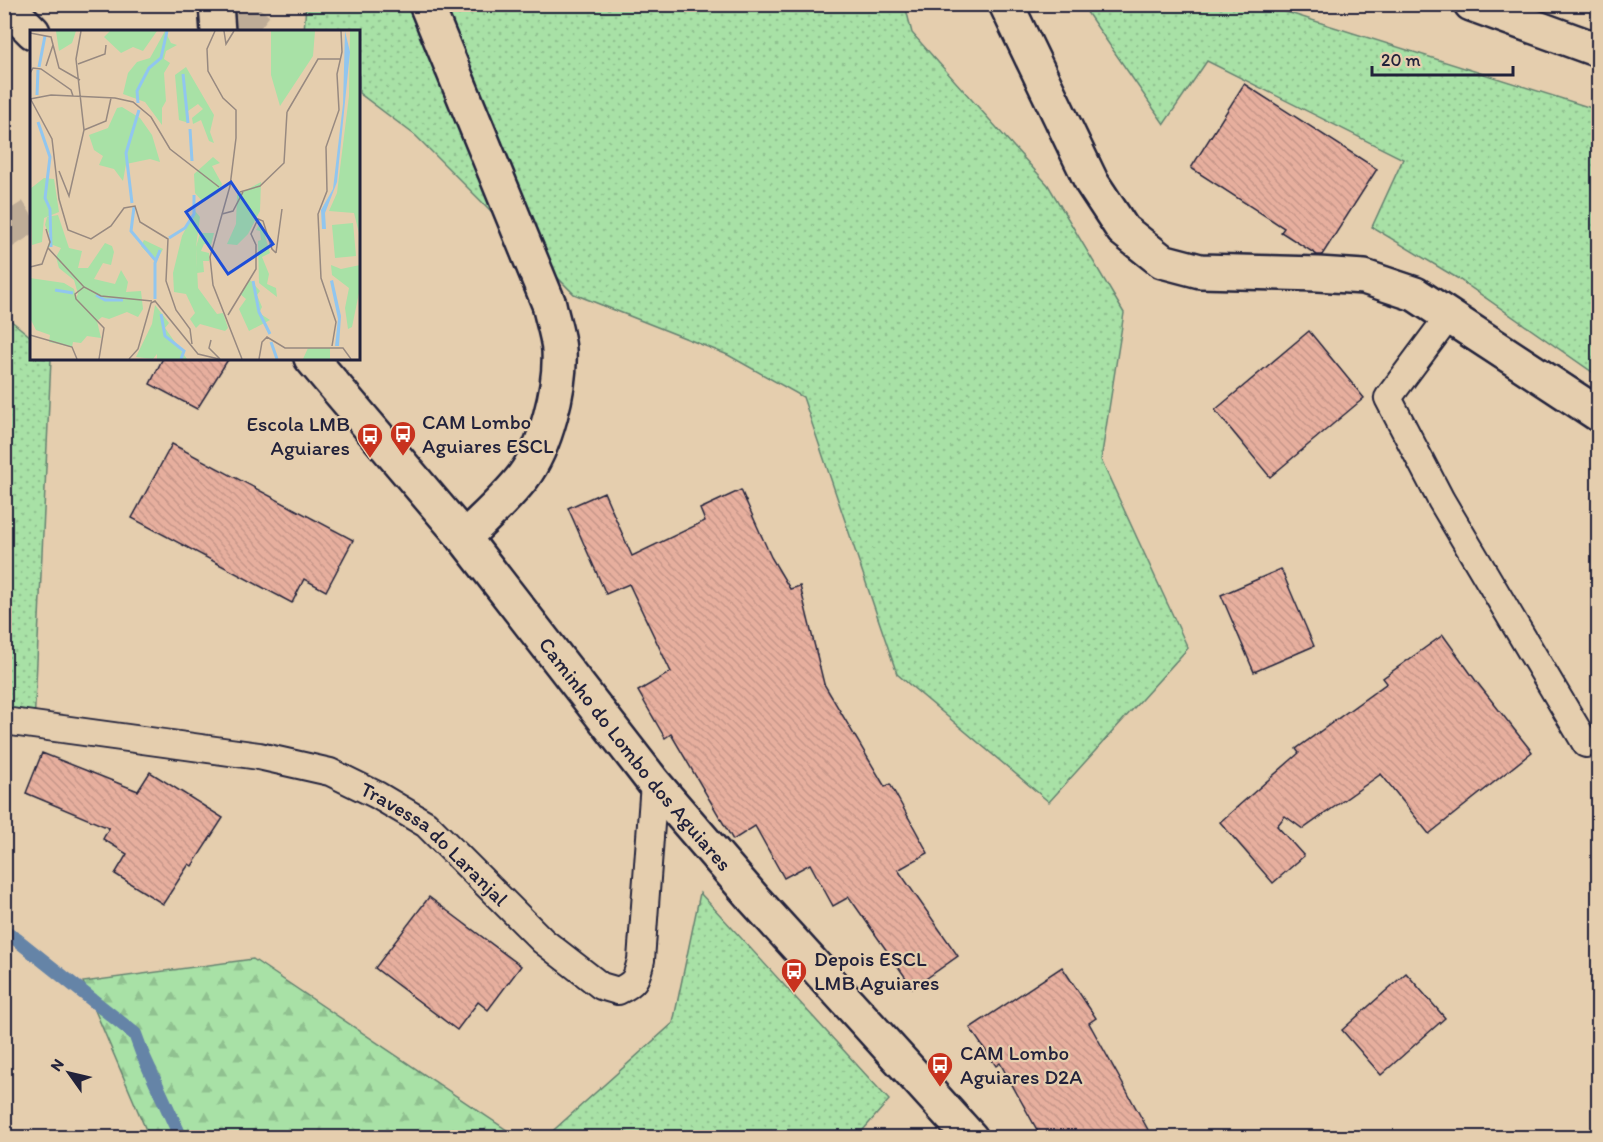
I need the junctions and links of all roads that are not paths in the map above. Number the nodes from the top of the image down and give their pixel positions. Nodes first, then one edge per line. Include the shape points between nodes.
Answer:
1 (5, 4) edge
2 (216, 4) edge
3 (426, 4) edge
4 (1006, 4) edge
5 (1471, 4) edge
6 (31, 30) edge
7 (218, 30) edge
8 (1599, 50) edge
9 (1449, 316) junction
10 (314, 360) edge
11 (1599, 414) edge
12 (464, 537) junction
13 (4, 721) edge
14 (1586, 744) dead end
15 (654, 783) junction
16 (971, 1137) edge

1 - 6 street
2 - 7 street
3 - 12 street via 549,304 559,349 557,383 539,447 524,476
4 - 9 street via 1092,183 1123,230 1162,261 1200,271 1364,277 1415,294
5 - 8 street
9 - 11 street
9 - 14 lane via 1388,398 1441,500
10 - 12 street, Caminho do Lombo dos Aguiares
12 - 15 street, Caminho do Lombo dos Aguiares
13 - 15 lane, Travessa do Laranjal via 259,756 330,772 426,824 543,941 601,986 618,991 632,984 641,960
15 - 16 street, Caminho do Lombo dos Aguiares

